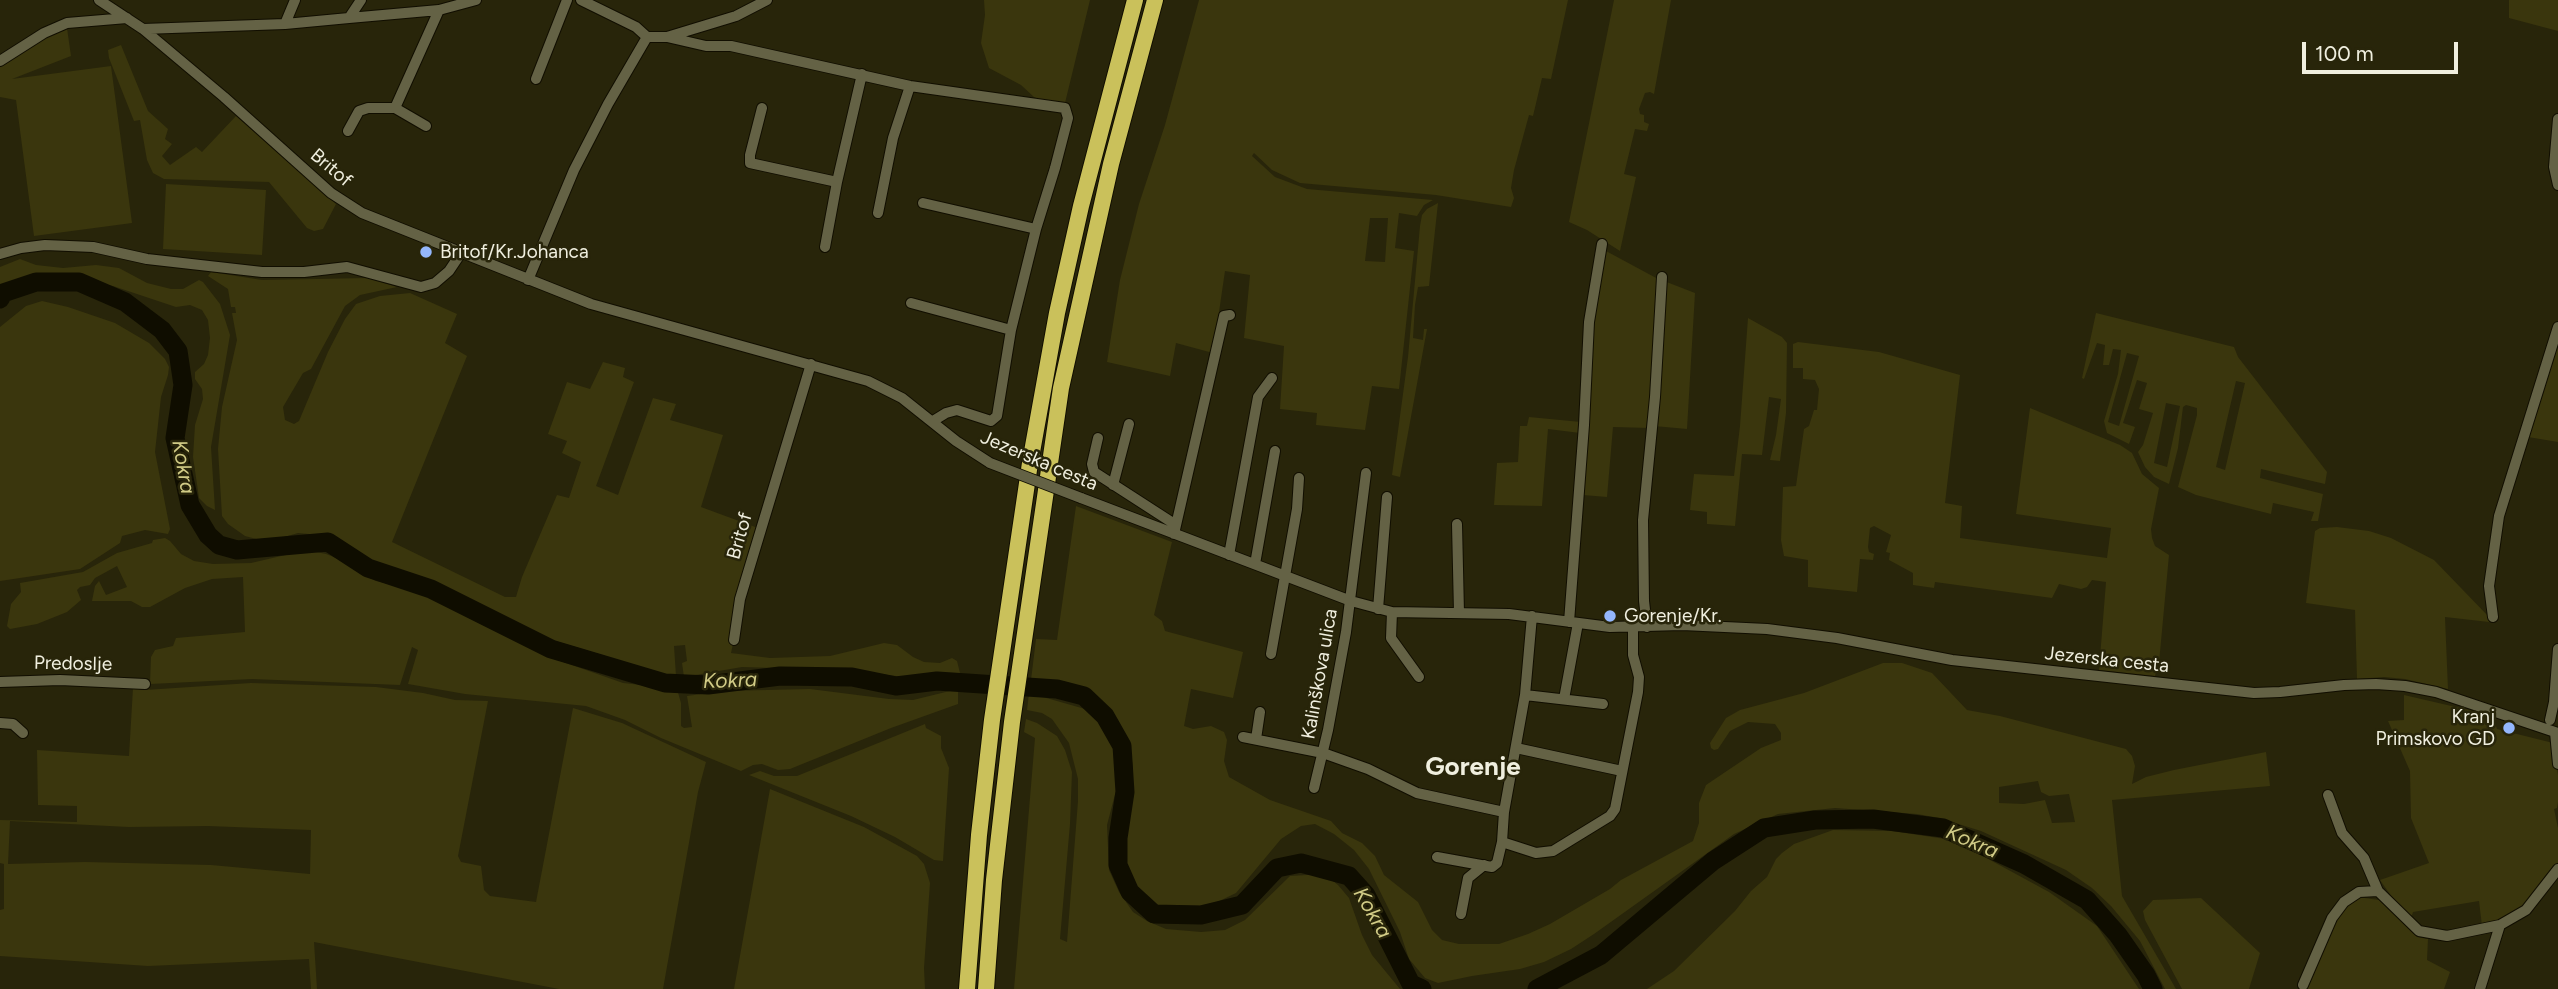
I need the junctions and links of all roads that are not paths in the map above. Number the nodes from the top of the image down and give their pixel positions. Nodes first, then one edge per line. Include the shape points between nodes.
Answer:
1 (99, 0) edge
2 (295, 0) edge
3 (361, 0) edge
4 (476, 0) edge
5 (568, 0) edge
6 (581, 0) edge
7 (609, 0) edge
8 (767, 0) edge
9 (1135, 0) edge
10 (1155, 0) edge
11 (439, 10) junction
12 (602, 10) junction
13 (127, 18) junction
14 (349, 18) junction
15 (285, 24) junction
16 (143, 29) junction
17 (647, 37) junction
18 (667, 37) junction
19 (0, 61) edge
20 (862, 74) junction
21 (536, 79) dead end
22 (910, 86) junction
23 (395, 108) junction
24 (762, 108) dead end
25 (2558, 118) edge
26 (426, 126) dead end
27 (348, 131) dead end
28 (837, 182) junction
29 (2558, 185) edge
30 (923, 203) dead end
31 (878, 213) dead end
32 (1036, 229) junction
33 (1602, 244) dead end
34 (825, 247) dead end
35 (461, 253) junction
36 (0, 254) edge
37 (1662, 277) dead end
38 (528, 281) junction
39 (911, 303) dead end
40 (1230, 315) dead end
41 (2558, 327) edge
42 (1011, 330) junction
43 (811, 364) junction
44 (1272, 378) dead end
45 (902, 398) joint
46 (933, 421) junction
47 (1129, 424) dead end
48 (1098, 438) dead end
49 (1275, 451) dead end
50 (1366, 473) dead end
51 (1299, 478) dead end
52 (1112, 485) junction
53 (1387, 497) dead end
54 (1457, 524) dead end
55 (1175, 530) junction
56 (1229, 555) junction
57 (1255, 564) junction
58 (1286, 575) junction
59 (1351, 601) junction
60 (1378, 609) junction
61 (1392, 612) junction
62 (1459, 613) junction
63 (1532, 616) junction
64 (2493, 617) dead end
65 (1573, 622) junction
66 (1633, 627) junction
67 (1647, 627) junction
68 (734, 640) dead end
69 (2558, 649) edge
70 (1271, 654) dead end
71 (1419, 677) dead end
72 (0, 682) edge
73 (145, 684) dead end
74 (1525, 695) junction
75 (1563, 699) junction
76 (1603, 704) dead end
77 (1260, 712) dead end
78 (2550, 720) dead end
79 (0, 723) edge
80 (2556, 732) edge
81 (23, 733) dead end
82 (1243, 737) dead end
83 (1256, 739) junction
84 (1516, 748) junction
85 (1323, 753) junction
86 (2558, 764) edge
87 (1622, 771) junction
88 (1314, 788) dead end
89 (2328, 795) dead end
90 (1504, 812) junction
91 (1502, 842) junction
92 (1437, 857) dead end
93 (1484, 865) junction
94 (2558, 869) edge
95 (2378, 891) junction
96 (1461, 914) dead end
97 (2500, 925) junction
98 (2303, 985) dead end
99 (967, 989) edge
100 (986, 989) edge
101 (2480, 989) edge

1 - 13 street, Britof
2 - 15 street
3 - 14 street
4 - 11 street
5 - 21 street
6 - 12 street
7 - 12 street
8 - 18 street via 736,16
9 - 99 highway via 1057,313 1002,641
10 - 100 highway via 1111,164 1061,388 1012,722 993,880
11 - 14 street
11 - 23 street
12 - 17 street
13 - 16 street, Britof
13 - 19 street via 66,23
14 - 15 street
15 - 16 street
16 - 35 street, Britof via 348,205
17 - 18 street
17 - 38 street via 574,170
18 - 20 street
20 - 22 street
20 - 28 street
22 - 31 street via 893,138
22 - 32 street via 1065,108 1068,118
23 - 26 street
23 - 27 street via 359,111
24 - 28 street via 750,163
25 - 29 street via 2554,167
28 - 34 street
30 - 32 street
32 - 42 street
33 - 65 street via 1589,322
35 - 36 street via 449,271 421,288 347,267 262,272 147,259 93,247 45,245
35 - 38 street, Britof
37 - 67 street via 1643,520
38 - 43 street, Britof via 591,304
39 - 42 street
40 - 55 street via 1224,316
41 - 64 street via 2499,516 2489,586
42 - 46 street via 997,416 991,421 957,410
43 - 45 street, Britof via 868,381
43 - 68 street, Britof via 740,599
44 - 56 street via 1258,397
45 - 46 street, Jezerska cesta
46 - 55 street, Jezerska cesta, bridge via 990,463
47 - 52 street, Jezerska cesta
48 - 52 street via 1094,472
49 - 57 street
50 - 59 street
51 - 58 street
52 - 55 street
53 - 60 street
54 - 62 street
55 - 56 street, Jezerska cesta
56 - 57 street, Jezerska cesta
57 - 58 street, Jezerska cesta
58 - 59 street, Jezerska cesta
58 - 70 street
59 - 60 street, Jezerska cesta
59 - 85 street, Kalinškova ulica
60 - 61 street, Jezerska cesta
61 - 62 street, Jezerska cesta
61 - 71 street via 1391,638
62 - 63 street, Jezerska cesta
63 - 65 street, Jezerska cesta
63 - 74 street
65 - 66 street, Jezerska cesta
65 - 75 street
66 - 67 street, Jezerska cesta
66 - 87 street via 1638,692
67 - 80 street, Jezerska cesta via 1767,629 1952,660 2254,693 2344,685 2405,686
69 - 78 street
72 - 73 street, Predoslje
74 - 75 street
74 - 84 street
75 - 76 street
77 - 83 street
79 - 81 street via 13,723
80 - 86 street
82 - 83 street, Kalinškova ulica
83 - 85 street, Kalinškova ulica
84 - 87 street
84 - 90 street
85 - 88 street, Kalinškova ulica
85 - 90 street, Kalinškova ulica via 1417,793
87 - 91 street via 1615,809 1576,838 1553,851 1536,853
89 - 95 street via 2342,832 2364,858
90 - 91 street
91 - 93 street via 1496,863
92 - 93 street
93 - 96 street via 1468,878
94 - 97 street via 2526,910
95 - 97 street via 2419,931 2447,936
95 - 98 street via 2359,892 2344,902
97 - 101 street

